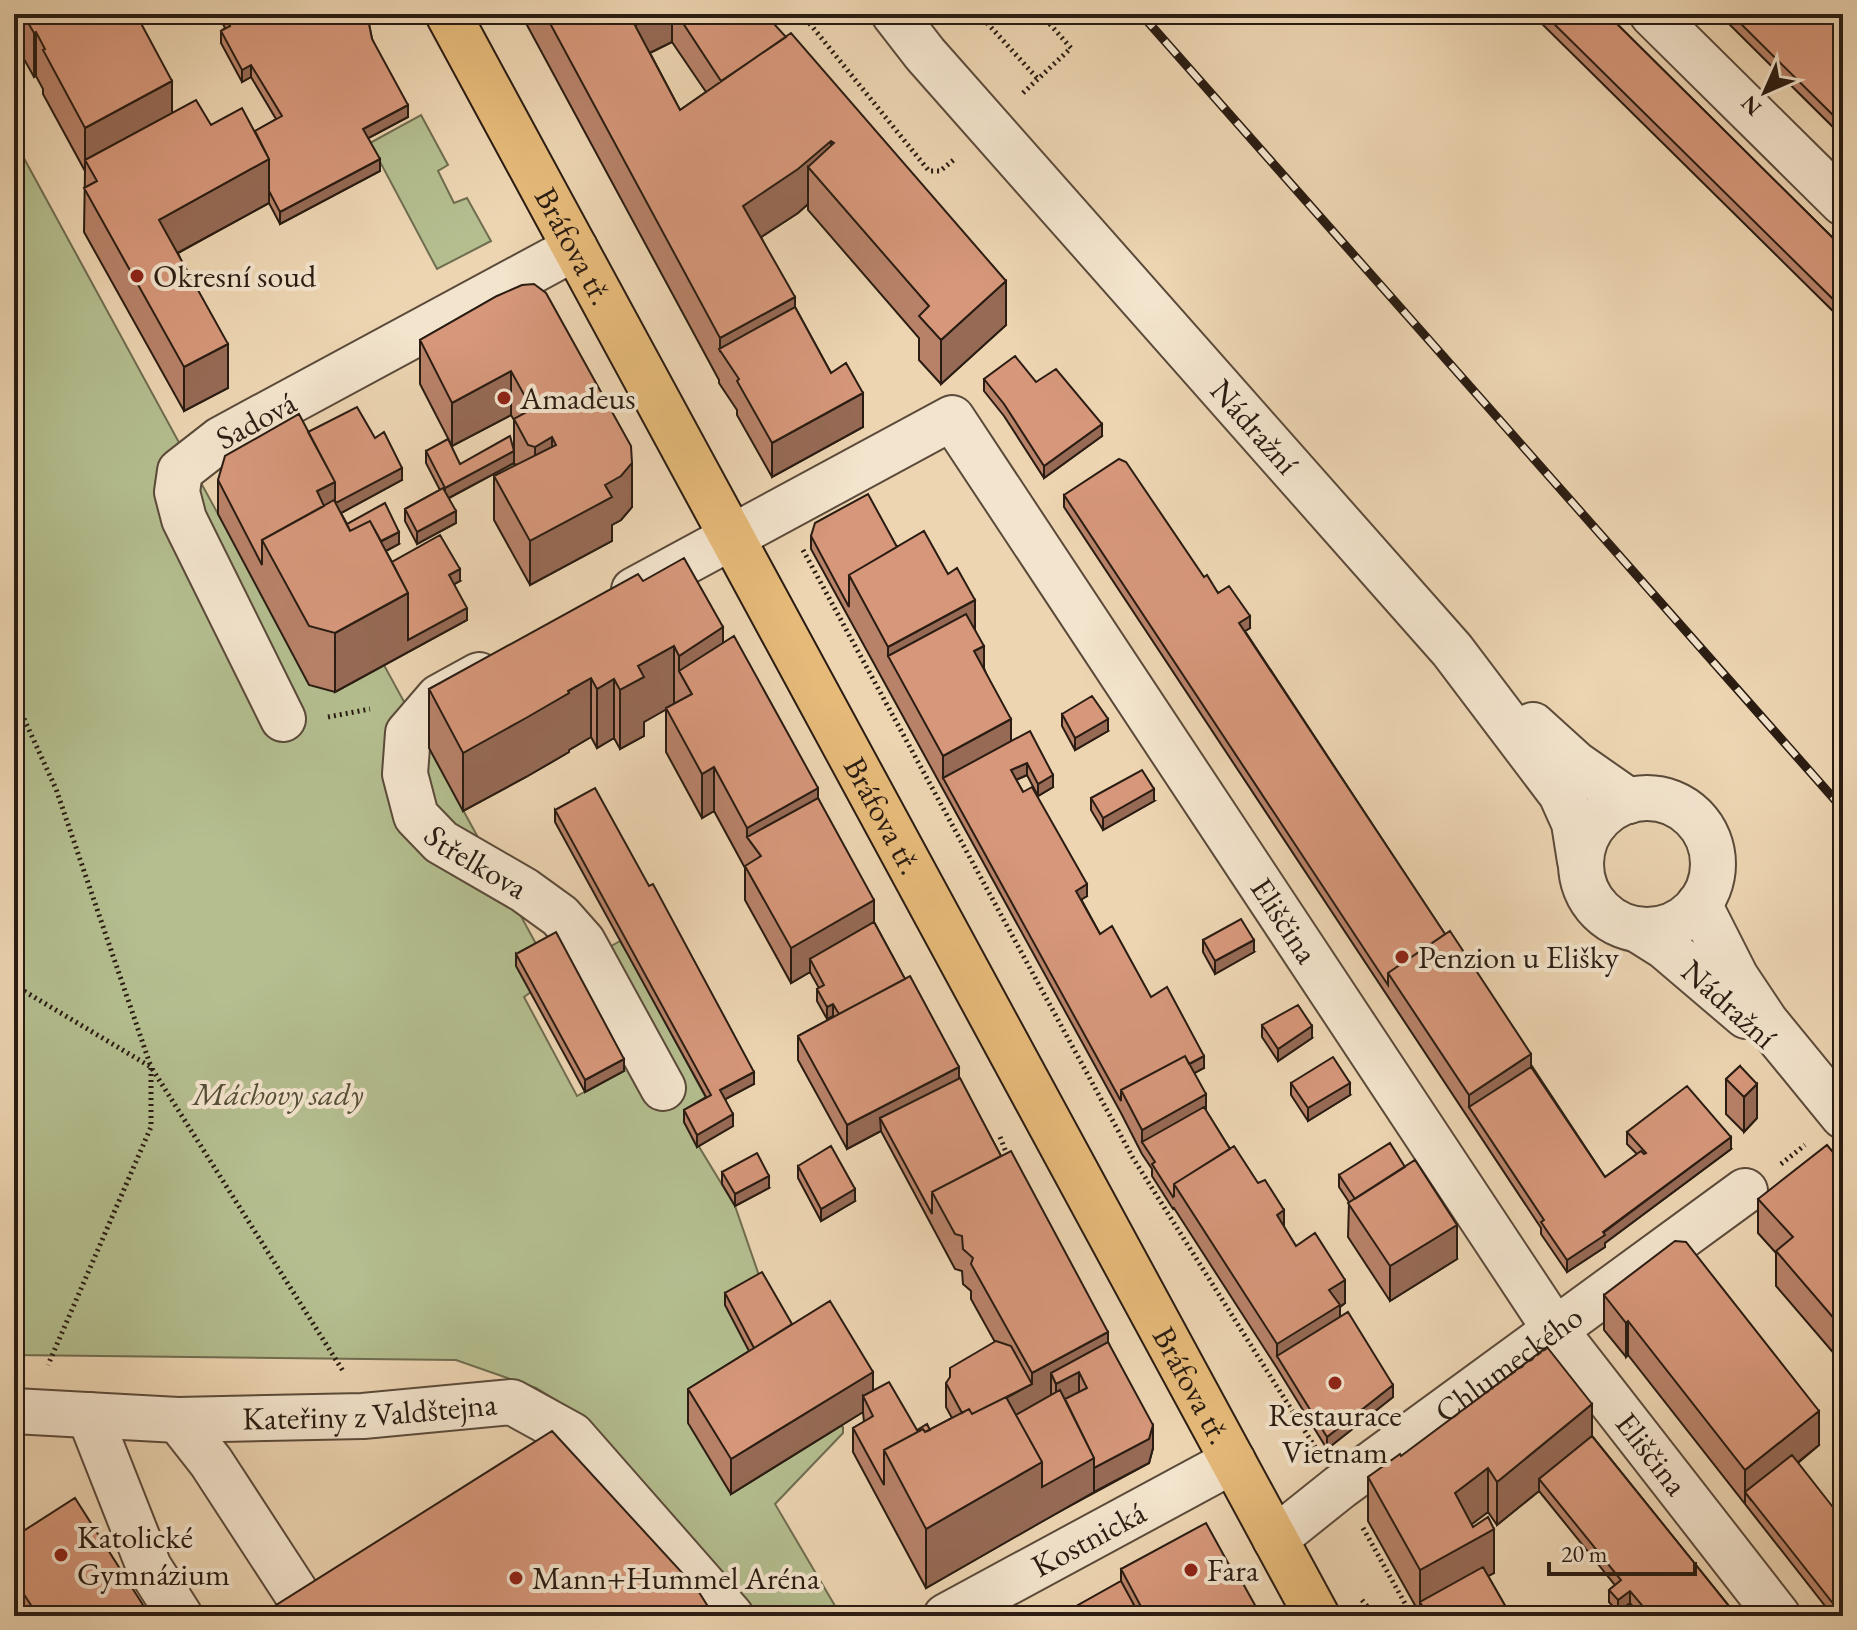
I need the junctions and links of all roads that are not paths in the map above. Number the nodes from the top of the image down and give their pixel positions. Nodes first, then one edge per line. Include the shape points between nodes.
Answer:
1 (448, 14) edge
2 (894, 14) edge
3 (1652, 14) edge
4 (1843, 203) edge
5 (575, 248) junction
6 (731, 538) junction
7 (603, 607) edge
8 (1452, 650) junction
9 (508, 659) edge
10 (283, 719) dead end
11 (1629, 801) junction
12 (1580, 861) junction
13 (1699, 904) junction
14 (1638, 930) junction
15 (663, 1088) dead end
16 (1830, 1100) edge
17 (1745, 1191) dead end
18 (1556, 1331) junction
19 (28, 1395) edge
20 (89, 1415) junction
21 (178, 1420) junction
22 (1233, 1461) junction
23 (1275, 1539) junction
24 (295, 1591) edge
25 (180, 1616) edge
26 (731, 1616) edge
27 (946, 1616) edge
28 (1317, 1616) edge
29 (1778, 1616) edge

1 - 5 main road, Bráfova tř.
2 - 8 street, Nádražní
3 - 4 street
5 - 6 main road, Bráfova tř.
5 - 10 street, Sadová via 221,439 180,471 177,492 184,519
6 - 7 street
6 - 18 street, Eliščina via 952,418
6 - 22 main road, Bráfova tř.
8 - 11 street via 1576,764
8 - 12 street, Nádražní via 1561,794 1574,823
9 - 15 street, Střelkova via 439,697 408,733 405,774 416,816 441,842 560,916 583,942
11 - 12 street via 1596,821
11 - 13 street, Nádražní via 1667,801 1704,830 1713,860
12 - 14 street, Nádražní via 1591,901 1612,920
13 - 14 street, Nádražní via 1665,928
13 - 16 street, Nádražní via 1758,1011
14 - 16 street, Nádražní via 1724,995
17 - 18 street, Chlumeckého
18 - 23 street, Chlumeckého
18 - 29 street, Eliščina
19 - 20 street, Kateřiny z Valdštejna
20 - 21 street, Kateřiny z Valdštejna
20 - 25 street via 149,1567
21 - 24 street
21 - 26 street, Kateřiny z Valdštejna via 363,1416 512,1402 572,1435
22 - 23 main road, Bráfova tř.
22 - 27 street, Kostnická
23 - 28 main road, Bráfova tř.

